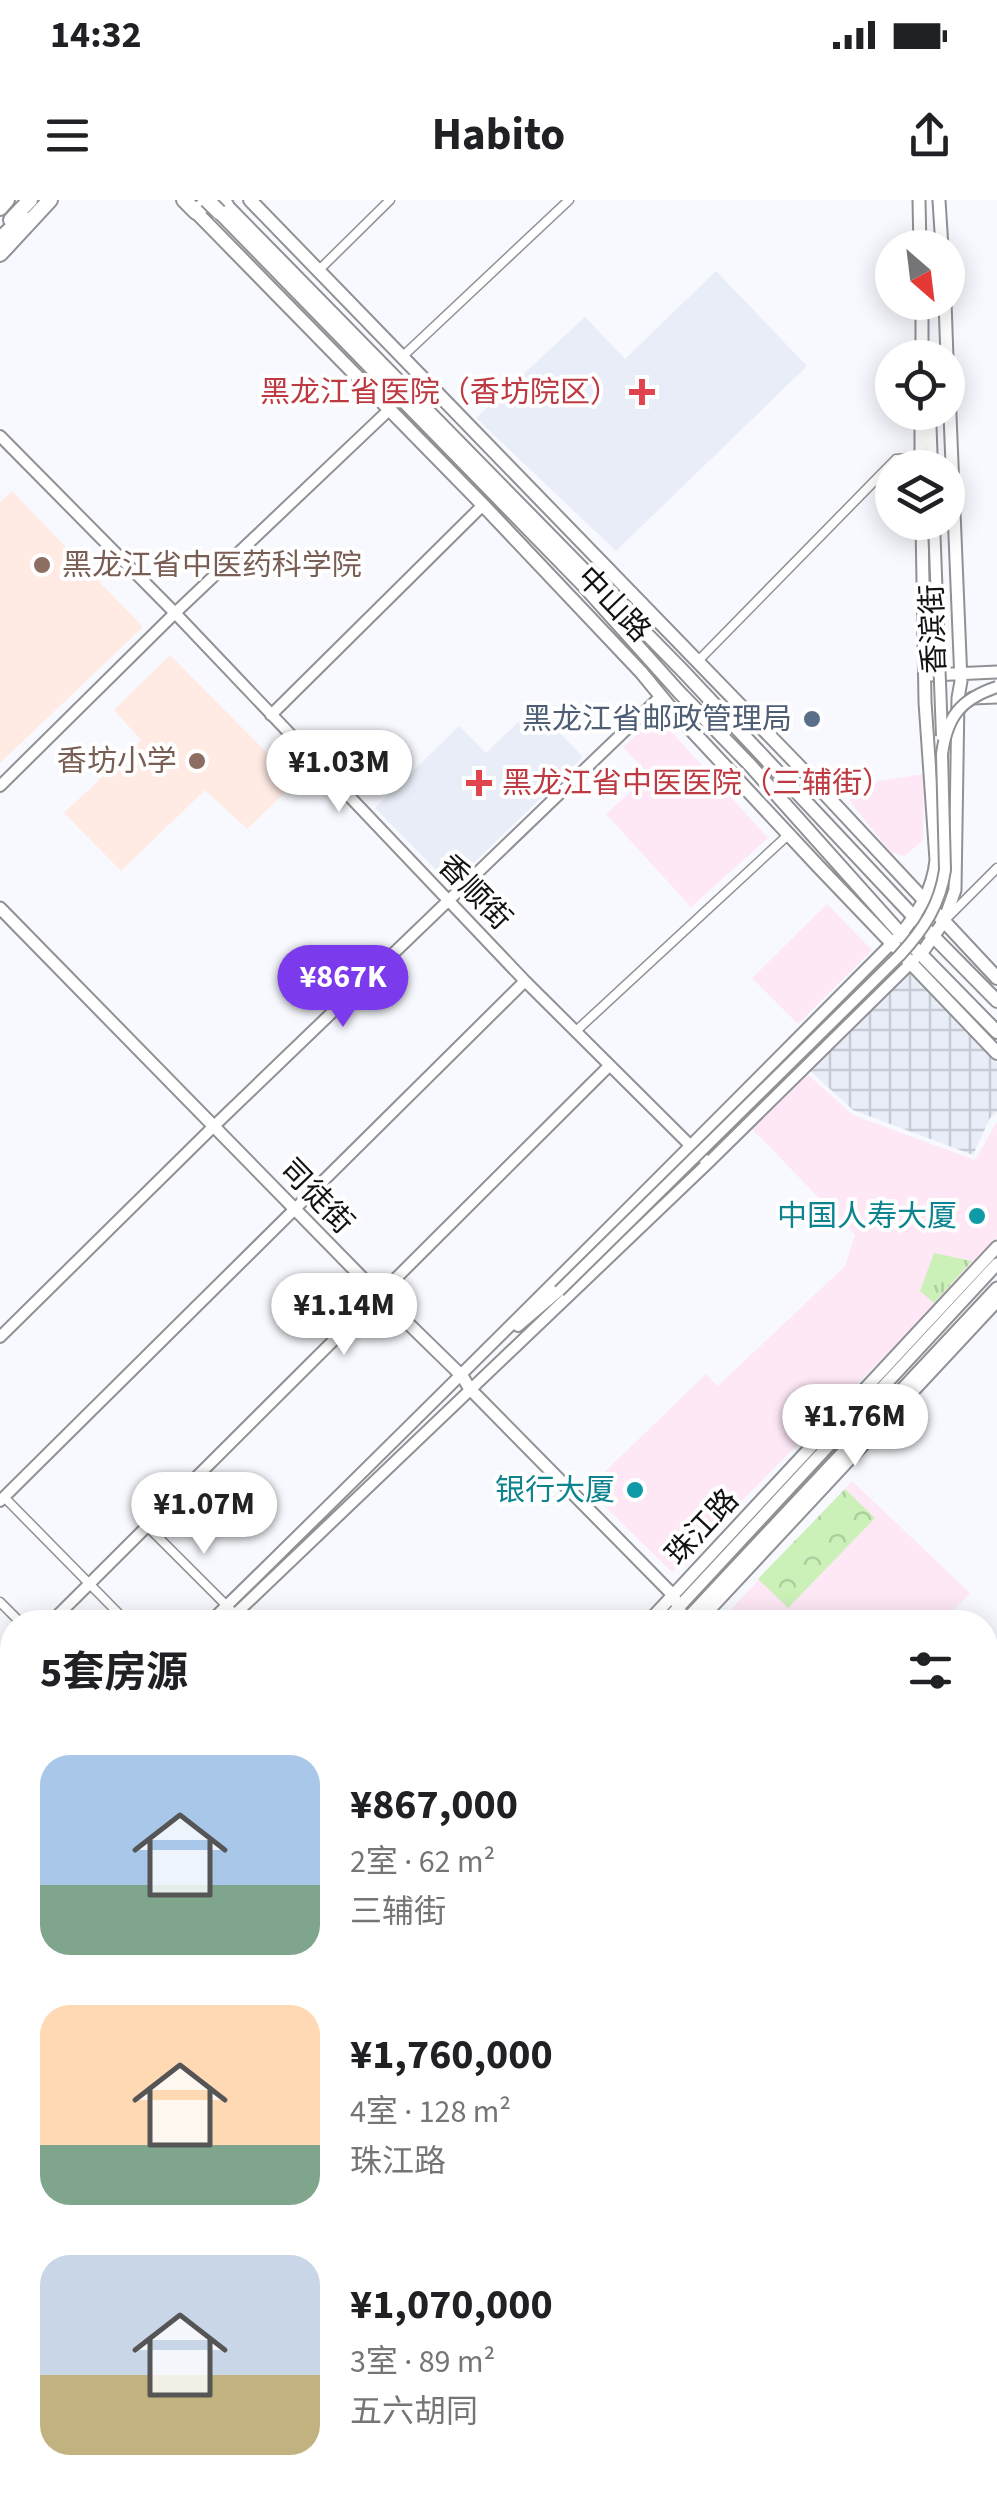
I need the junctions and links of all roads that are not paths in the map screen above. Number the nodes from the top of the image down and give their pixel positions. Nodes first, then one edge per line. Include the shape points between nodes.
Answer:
1 (7, 200) edge
2 (30, 200) edge
3 (42, 200) edge
4 (50, 200) edge
5 (184, 200) edge
6 (250, 200) edge
7 (390, 200) edge
8 (570, 200) edge
9 (918, 200) edge
10 (939, 200) edge
11 (216, 204) edge
12 (0, 208) edge
13 (196, 212) junction
14 (919, 230) edge
15 (941, 230) edge
16 (0, 235) edge
17 (0, 254) edge
18 (319, 270) junction
19 (402, 357) junction
20 (390, 408) junction
21 (951, 430) edge
22 (0, 436) edge
23 (875, 480) edge
24 (483, 505) junction
25 (922, 540) edge
26 (935, 540) edge
27 (175, 613) junction
28 (667, 632) junction
29 (698, 660) junction
30 (641, 672) junction
31 (997, 672) edge
32 (961, 674) junction
33 (926, 676) junction
34 (698, 687) junction
35 (997, 688) edge
36 (680, 692) junction
37 (661, 696) junction
38 (997, 697) edge
39 (958, 698) junction
40 (271, 716) junction
41 (942, 754) junction
42 (770, 762) junction
43 (750, 765) junction
44 (798, 765) junction
45 (0, 786) edge
46 (807, 802) junction
47 (760, 804) junction
48 (788, 834) junction
49 (997, 868) edge
50 (448, 900) junction
51 (924, 900) junction
52 (0, 908) edge
53 (914, 917) junction
54 (944, 921) junction
55 (896, 938) junction
56 (934, 938) junction
57 (916, 958) junction
58 (997, 978) edge
59 (525, 980) junction
60 (997, 1001) edge
61 (576, 1031) junction
62 (997, 1032) edge
63 (997, 1053) edge
64 (609, 1066) junction
65 (214, 1126) junction
66 (689, 1146) junction
67 (708, 1164) junction
68 (294, 1208) junction
69 (997, 1247) edge
70 (997, 1264) edge
71 (997, 1288) edge
72 (379, 1295) junction
73 (997, 1301) edge
74 (0, 1336) edge
75 (474, 1363) junction
76 (462, 1376) junction
77 (470, 1388) junction
78 (2, 1499) edge
79 (147, 1526) junction
80 (89, 1584) junction
81 (676, 1601) junction
82 (63, 1610) edge
83 (115, 1610) edge
84 (227, 1610) edge
85 (239, 1610) edge
86 (239, 1610) edge
87 (664, 1610) edge
88 (671, 1610) edge
89 (684, 1610) edge
90 (702, 1610) edge
91 (703, 1610) edge

1 - 12 highway
2 - 16 highway
3 - 16 highway
4 - 17 highway
5 - 13 highway, 中山路
6 - 18 main road, 中山路
7 - 18 street
8 - 19 street
9 - 14 main road
10 - 15 main road
11 - 13 highway
11 - 34 main road, 中山路
11 - 36 main road, 中山路
13 - 20 main road, 中山路
18 - 19 main road, 中山路
19 - 28 main road, 中山路
20 - 24 main road, 中山路
20 - 27 street
21 - 32 main road, 香滨街
22 - 27 street, 香顺街
23 - 29 street
24 - 30 main road, 中山路
24 - 40 street
25 - 33 main road
26 - 41 street, bridge
27 - 40 street, 香顺街
27 - 45 street
28 - 29 main road
28 - 34 main road
29 - 44 main road
30 - 36 main road
30 - 37 main road, 中山路
31 - 32 main road
32 - 33 main road
32 - 39 main road, 香滨街
33 - 51 main road via 935,869
34 - 42 main road
35 - 41 street, bridge via 954,714
36 - 43 main road, 中山路
37 - 47 main road, 中山路
37 - 50 street
38 - 39 main road
39 - 54 main road, 香滨街 via 957,860
40 - 50 street, 香顺街
41 - 75 street, bridge via 945,870 928,920 900,956 559,1291
42 - 44 main road
42 - 46 main road
43 - 47 main road
43 - 55 main road, 中山路
44 - 46 main road
44 - 51 main road
46 - 53 main road
47 - 48 main road, 中山路
48 - 55 main road, 中山路
48 - 61 street
49 - 54 street
50 - 59 street, 香顺街
50 - 65 street
51 - 53 main road
51 - 54 main road
52 - 65 main road, 司徒街
53 - 55 main road
53 - 56 main road
54 - 56 main road, 香滨街
54 - 58 main road
55 - 57 main road, 中山路
55 - 66 street
56 - 57 main road, 香滨街
56 - 60 main road
57 - 62 main road, 中山路
57 - 63 main road, 中山路
57 - 67 street
59 - 61 street, 香顺街
59 - 68 street
61 - 64 street, 香顺街
64 - 66 street, 香顺街
64 - 72 street
65 - 68 main road, 司徒街
65 - 74 street
66 - 67 street, 香顺街
66 - 75 street
67 - 77 street
68 - 72 main road, 司徒街
68 - 78 street
69 - 81 main road, 珠江路
70 - 81 main road, 珠江路
71 - 90 main road, 珠江路
72 - 76 main road, 司徒街
72 - 79 street
73 - 91 main road, 珠江路
75 - 76 street
76 - 77 main road, 司徒街
76 - 86 street
77 - 81 main road, 司徒街
77 - 85 street
78 - 80 street
79 - 80 street
79 - 84 street
80 - 82 street
80 - 83 street
81 - 87 main road, 珠江路
81 - 88 main road, 珠江路
81 - 89 main road

